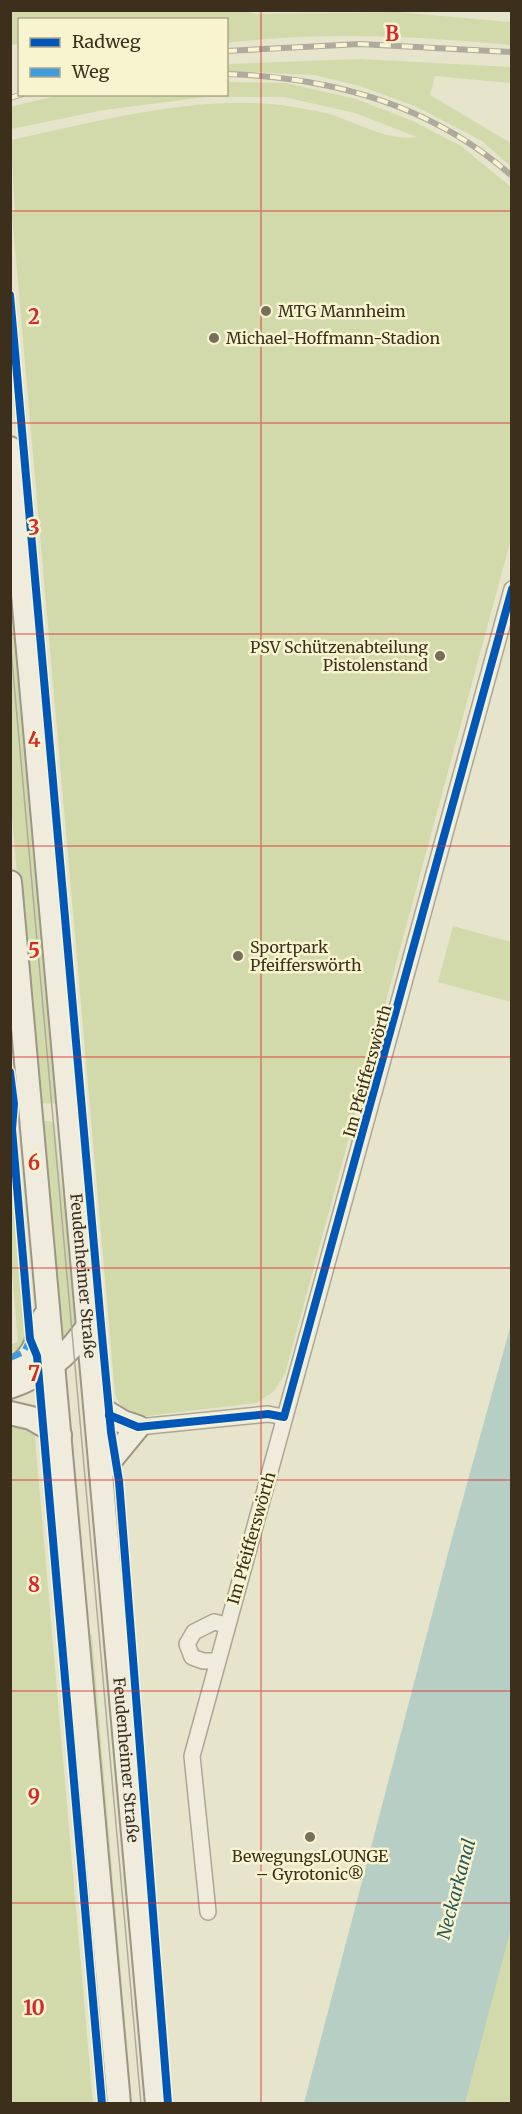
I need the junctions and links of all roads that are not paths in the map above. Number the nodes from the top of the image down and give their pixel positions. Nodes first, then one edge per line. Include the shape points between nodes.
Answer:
1 (10, 448) edge
2 (512, 589) edge
3 (10, 882) edge
4 (32, 1118) junction
5 (70, 1139) junction
6 (48, 1301) junction
7 (88, 1326) junction
8 (54, 1366) junction
9 (10, 1369) edge
10 (10, 1387) edge
11 (95, 1405) junction
12 (10, 1413) edge
13 (284, 1418) junction
14 (138, 1427) junction
15 (60, 1435) junction
16 (101, 1473) junction
17 (74, 1600) junction
18 (114, 1620) junction
19 (226, 1625) junction
20 (217, 1661) junction
21 (208, 1912) dead end
22 (118, 2103) edge
23 (157, 2103) edge

1 - 5 main road, Feudenheimer Straße
2 - 13 street, Im Pfeifferswörth
3 - 4 main road
4 - 5 main road via 51,1113
4 - 6 main road
5 - 7 main road, Feudenheimer Straße
6 - 8 main road
6 - 9 main road via 34,1349
7 - 8 main road
7 - 11 main road, Feudenheimer Straße
8 - 10 main road
8 - 15 main road
11 - 14 main road
11 - 16 main road, Feudenheimer Straße
12 - 15 main road via 31,1418
13 - 14 street via 268,1414
13 - 19 street, Im Pfeifferswörth
14 - 16 main road
15 - 17 main road
16 - 18 main road, Feudenheimer Straße
17 - 18 main road via 90,1625 100,1627
17 - 22 main road
18 - 23 main road, Feudenheimer Straße
19 - 20 street, Im Pfeifferswörth
19 - 20 street, Im Pfeifferswörth via 214,1622 194,1632 188,1644 192,1657
20 - 21 street, Im Pfeifferswörth via 192,1756

